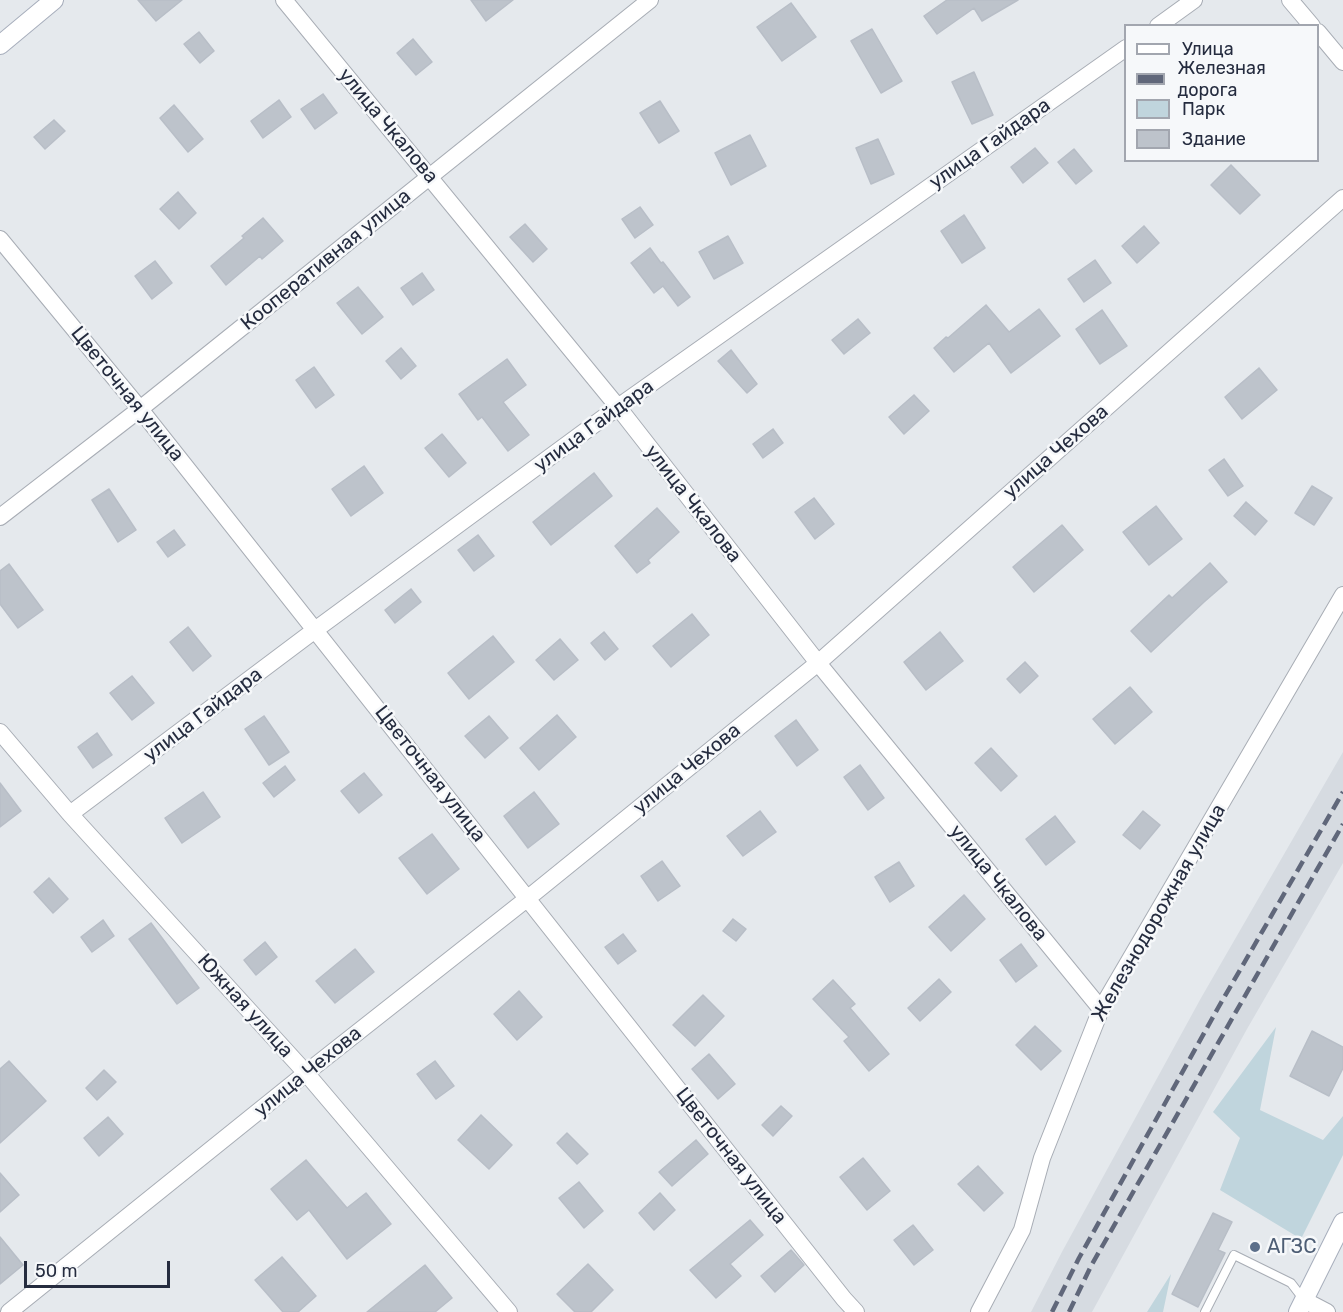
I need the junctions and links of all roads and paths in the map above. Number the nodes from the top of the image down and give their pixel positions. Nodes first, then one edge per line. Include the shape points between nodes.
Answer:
1 (54, 0) edge
2 (284, 0) edge
3 (650, 0) edge
4 (1194, 0) edge
5 (1290, 0) edge
6 (1161, 24) edge
7 (1310, 24) edge
8 (1319, 34) edge
9 (0, 45) edge
10 (1124, 49) edge
11 (1343, 62) edge
12 (430, 177) junction
13 (1343, 198) edge
14 (0, 239) edge
15 (618, 407) junction
16 (140, 409) junction
17 (0, 518) edge
18 (1343, 595) edge
19 (315, 630) junction
20 (818, 663) junction
21 (0, 732) edge
22 (70, 814) junction
23 (528, 898) junction
24 (1101, 1009) junction
25 (306, 1073) junction
26 (1343, 1222) edge
27 (1301, 1306) edge
28 (9, 1312) edge
29 (509, 1312) edge
30 (856, 1312) edge
31 (979, 1312) edge
32 (1204, 1312) edge
33 (1327, 1312) edge

1 - 9 main road
2 - 12 street, улица Чкалова
3 - 12 street, Кооперативная улица
4 - 6 street
5 - 7 street
8 - 11 street
10 - 15 street, улица Гайдара
12 - 15 street, улица Чкалова
12 - 16 street, Кооперативная улица
13 - 20 street, улица Чехова
14 - 16 street, Цветочная улица
15 - 19 street, улица Гайдара
15 - 20 street, улица Чкалова
16 - 17 street, Кооперативная улица
16 - 19 street, Цветочная улица
18 - 24 street, Железнодорожная улица
19 - 22 street, улица Гайдара
19 - 23 street, Цветочная улица
20 - 23 street, улица Чехова
20 - 24 street, улица Чкалова
21 - 22 street, Южная улица
22 - 25 street, Южная улица
23 - 25 street, улица Чехова
23 - 30 street, Цветочная улица
24 - 31 street, Железнодорожная улица via 1042,1158 1022,1230
25 - 28 street, улица Чехова
25 - 29 street, Южная улица
26 - 27 main road
27 - 32 lane via 1291,1283 1234,1255
27 - 33 street

